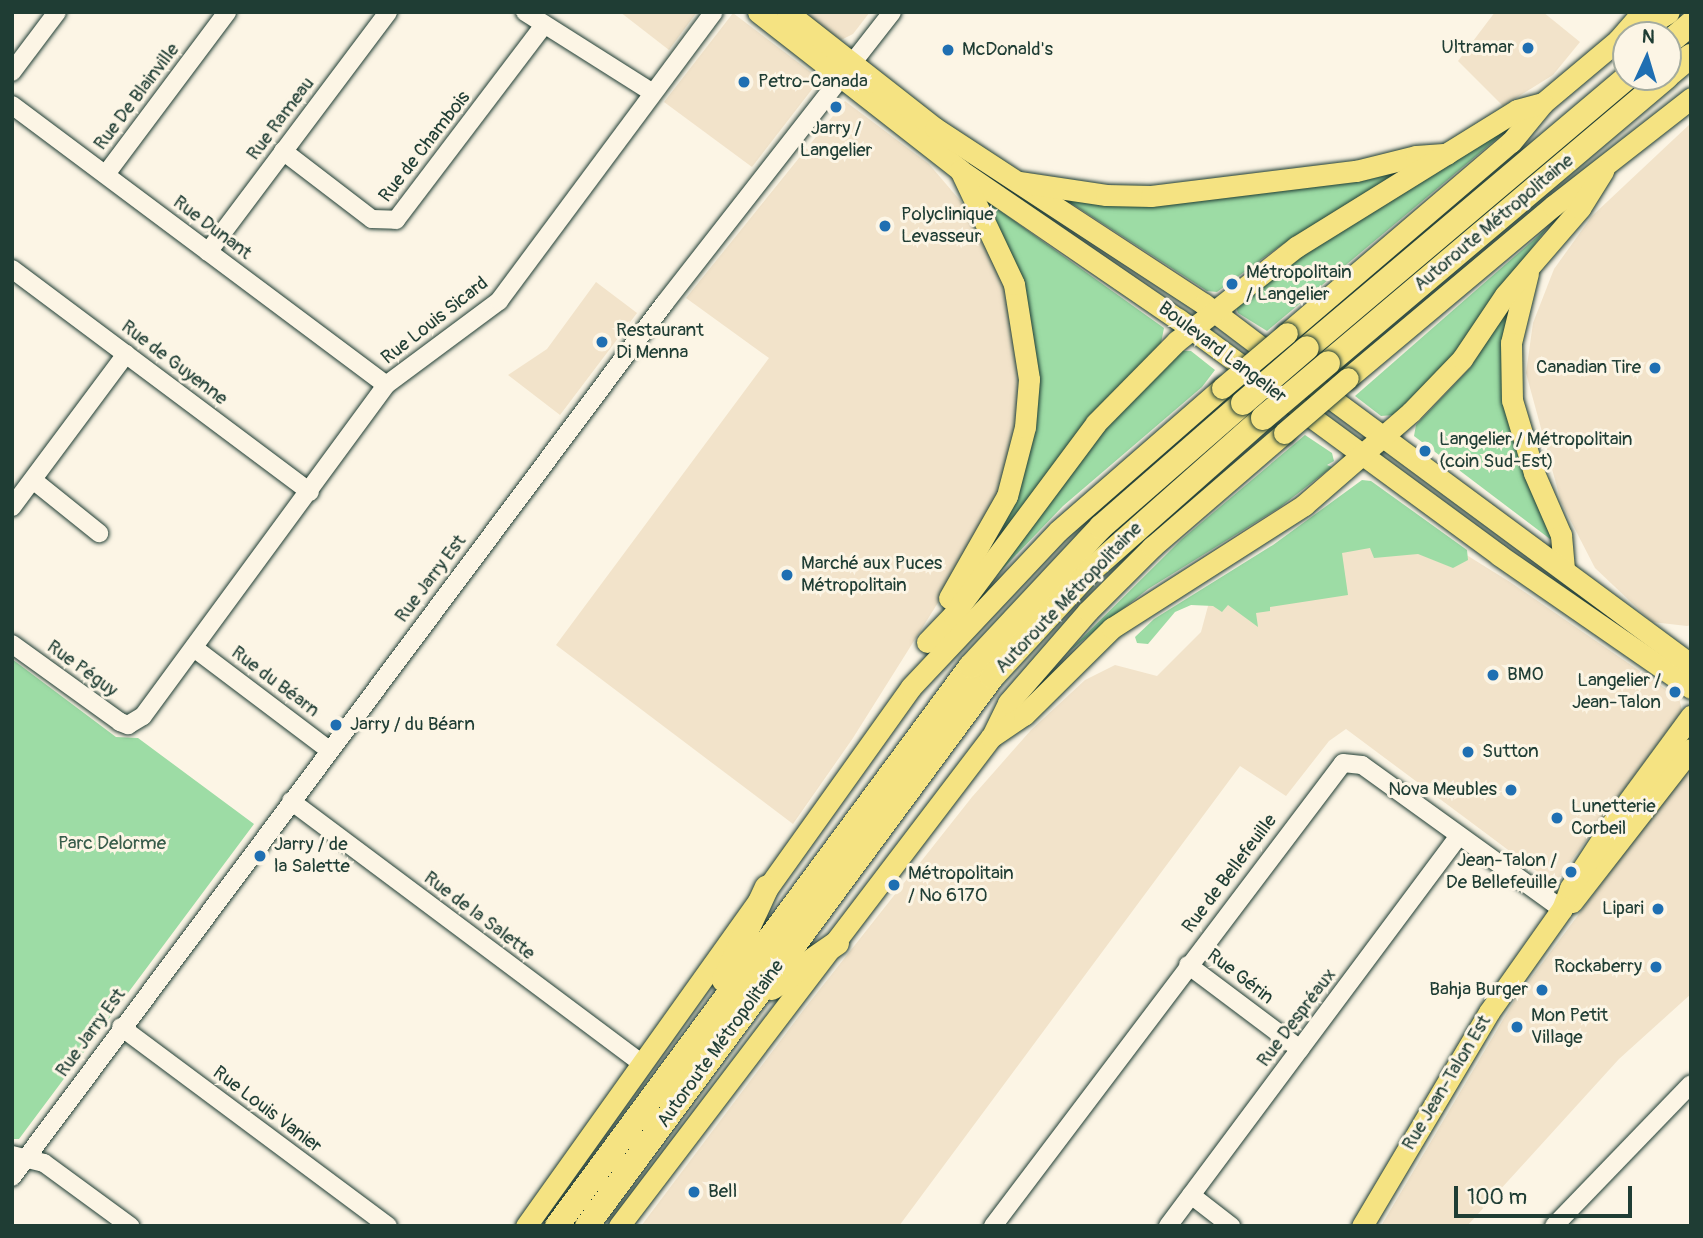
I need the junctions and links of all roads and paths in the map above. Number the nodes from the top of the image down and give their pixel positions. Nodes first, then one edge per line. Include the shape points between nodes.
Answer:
1 (57, 12) edge
2 (227, 12) edge
3 (388, 12) edge
4 (525, 12) edge
5 (714, 12) edge
6 (758, 12) edge
7 (787, 12) edge
8 (892, 12) edge
9 (1668, 12) edge
10 (1653, 21) edge
11 (544, 24) junction
12 (1612, 48) edge
13 (12, 72) edge
14 (847, 72) junction
15 (1612, 91) edge
16 (1649, 91) edge
17 (653, 93) junction
18 (1691, 98) edge
19 (1544, 103) junction
20 (12, 105) edge
21 (283, 151) junction
22 (1449, 154) junction
23 (960, 170) junction
24 (1603, 171) junction
25 (106, 174) junction
26 (1017, 181) junction
27 (208, 252) junction
28 (12, 269) edge
29 (1528, 273) junction
30 (1212, 313) junction
31 (1191, 330) junction
32 (126, 354) junction
33 (386, 385) junction
34 (1384, 437) junction
35 (1363, 456) junction
36 (33, 480) junction
37 (310, 492) junction
38 (12, 507) edge
39 (99, 533) dead end
40 (1564, 567) junction
41 (928, 642) junction
42 (12, 644) edge
43 (194, 648) junction
44 (1680, 649) edge
45 (1691, 665) edge
46 (911, 687) junction
47 (1691, 688) edge
48 (1691, 716) edge
49 (128, 725) joint
50 (991, 737) junction
51 (1691, 749) edge
52 (329, 750) junction
53 (290, 801) junction
54 (1459, 835) junction
55 (767, 887) junction
56 (1562, 909) junction
57 (837, 943) junction
58 (1188, 965) junction
59 (747, 1008) junction
60 (703, 1026) junction
61 (121, 1027) junction
62 (1300, 1049) junction
63 (643, 1064) junction
64 (1691, 1084) edge
65 (19, 1157) edge
66 (12, 1177) edge
67 (1191, 1195) junction
68 (130, 1226) edge
69 (388, 1226) edge
70 (526, 1226) edge
71 (557, 1226) edge
72 (587, 1226) edge
73 (619, 1226) edge
74 (993, 1226) edge
75 (1168, 1226) edge
76 (1231, 1226) edge
77 (1362, 1226) edge
78 (1554, 1226) edge

1 - 13 street
2 - 25 street, Rue De Blainville
3 - 21 street, Rue Rameau
4 - 11 street
5 - 17 street, Rue Louis Sicard
6 - 14 main road, Boulevard Langelier
7 - 14 main road, Boulevard Langelier
8 - 14 street, Rue Jarry Est
9 - 10 highway
11 - 17 street
11 - 21 street, Rue de Chambois via 396,220 372,219
12 - 19 main road
14 - 23 main road, Boulevard Langelier
14 - 26 main road, Boulevard Langelier
14 - 52 street, Rue Jarry Est via 664,304
15 - 60 highway, Autoroute Métropolitaine, bridge via 1092,536 971,666
16 - 59 highway, Autoroute Métropolitaine, bridge via 1088,572 992,677
17 - 33 street, Rue Louis Sicard via 499,301
18 - 24 main road
19 - 22 main road via 1517,110
19 - 46 main road, bridge via 1511,142 1058,531
20 - 25 street, Rue Dunant
21 - 27 street, Rue Rameau
22 - 26 main road via 1416,156 1356,171 1151,196 1106,195
22 - 30 main road via 1289,251
23 - 31 main road, Boulevard Langelier
23 - 41 main road via 1018,295 1027,348 1028,401 1007,496
24 - 29 main road
24 - 50 main road, bridge via 1553,206 1152,547 1008,702
25 - 27 street, Rue Dunant
26 - 30 main road, Boulevard Langelier
27 - 33 street, Rue Dunant
28 - 32 street, Rue de Guyenne
29 - 34 main road via 1511,287 1450,374
29 - 40 main road via 1511,343 1511,400 1534,473 1561,535
30 - 31 main road
30 - 34 main road, Boulevard Langelier
31 - 35 main road, Boulevard Langelier
31 - 41 main road via 1096,423
32 - 36 street
32 - 37 street, Rue de Guyenne
33 - 37 street, Rue Louis Sicard
34 - 35 main road
34 - 40 main road, Boulevard Langelier
35 - 47 main road, Boulevard Langelier
35 - 50 main road via 1264,533 1118,624 1024,715
36 - 38 street
36 - 39 street
37 - 43 street, Rue Louis Sicard
40 - 44 main road, Boulevard Langelier
41 - 46 main road
42 - 49 street, Rue Péguy
43 - 49 street, Rue Louis Sicard via 143,716
43 - 52 street, Rue du Béarn
44 - 45 main road, Boulevard Langelier
46 - 55 main road
48 - 56 main road, Rue Jean-Talon Est via 1613,822 1570,888
50 - 57 main road
51 - 56 main road, Rue Jean-Talon Est via 1582,895
52 - 53 street, Rue Jarry Est
53 - 61 street, Rue Jarry Est
53 - 63 street, Rue de la Salette
54 - 56 street, Rue de Bellefeuille
54 - 58 street, Rue de Bellefeuille via 1362,765 1343,763
54 - 62 street, Rue Despréaux
55 - 60 highway
55 - 63 main road
56 - 77 main road, Rue Jean-Talon Est via 1489,1012
57 - 59 highway
57 - 73 main road
58 - 62 street, Rue Gérin
58 - 74 street, Rue de Bellefeuille
59 - 72 highway, Autoroute Métropolitaine
60 - 71 highway, Autoroute Métropolitaine
61 - 65 street, Rue Jarry Est
61 - 69 street, Rue Louis Vanier
62 - 67 street, Rue Despréaux
63 - 70 main road
64 - 78 street
65 - 66 street, Rue Jarry Est
65 - 68 street via 44,1163
67 - 75 street, Rue Despréaux
67 - 76 street

